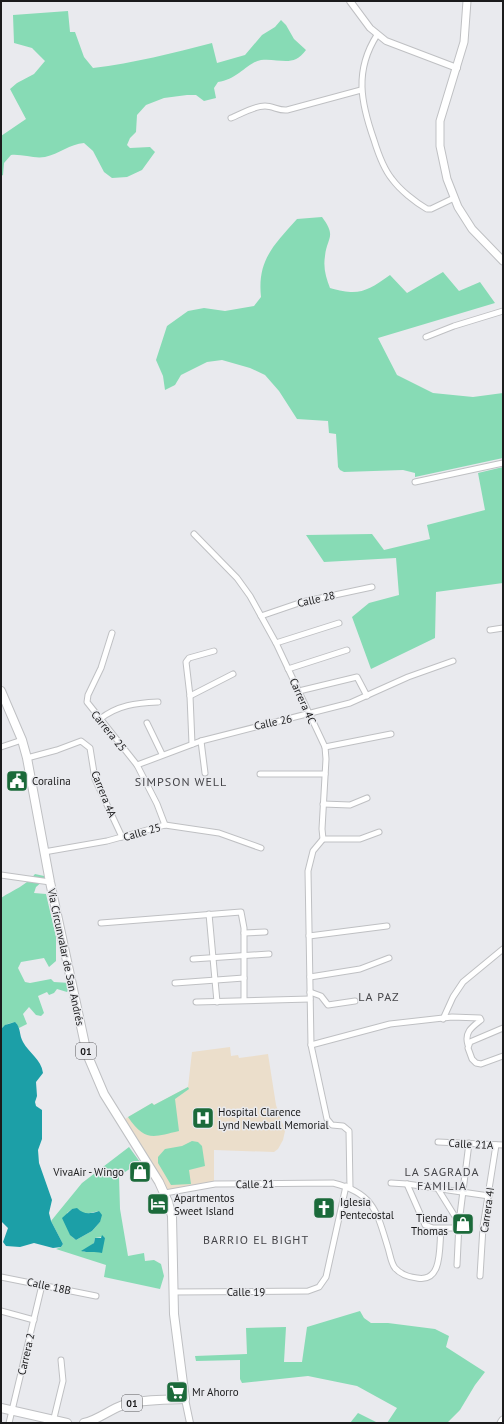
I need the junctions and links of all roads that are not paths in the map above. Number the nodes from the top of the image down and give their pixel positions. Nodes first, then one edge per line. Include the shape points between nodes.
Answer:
1 (350, 1) edge
2 (467, 1) edge
3 (377, 35) junction
4 (457, 68) junction
5 (361, 90) junction
6 (231, 118) dead end
7 (454, 198) junction
8 (503, 261) edge
9 (503, 311) edge
10 (426, 337) dead end
11 (503, 463) edge
12 (415, 482) dead end
13 (194, 534) dead end
14 (372, 587) dead end
15 (261, 616) junction
16 (340, 623) dead end
17 (503, 628) edge
18 (490, 630) dead end
19 (112, 633) dead end
20 (276, 643) junction
21 (214, 650) dead end
22 (347, 650) dead end
23 (453, 661) dead end
24 (288, 669) junction
25 (233, 674) dead end
26 (1, 691) edge
27 (299, 691) junction
28 (190, 696) junction
29 (367, 696) junction
30 (158, 702) dead end
31 (309, 715) junction
32 (100, 719) junction
33 (147, 723) dead end
34 (391, 734) dead end
35 (22, 740) junction
36 (201, 741) junction
37 (192, 744) junction
38 (1, 747) edge
39 (325, 747) junction
40 (162, 754) junction
41 (27, 758) junction
42 (137, 765) junction
43 (205, 773) dead end
44 (260, 774) dead end
45 (326, 774) junction
46 (368, 798) dead end
47 (323, 804) junction
48 (165, 825) junction
49 (379, 832) dead end
50 (122, 837) junction
51 (323, 839) junction
52 (261, 848) dead end
53 (44, 852) junction
54 (1, 875) edge
55 (50, 882) junction
56 (209, 914) junction
57 (101, 923) dead end
58 (387, 926) dead end
59 (265, 932) dead end
60 (244, 933) junction
61 (309, 936) junction
62 (503, 949) edge
63 (268, 954) dead end
64 (244, 956) junction
65 (214, 957) junction
66 (389, 958) dead end
67 (193, 959) dead end
68 (310, 977) junction
69 (244, 978) junction
70 (216, 980) junction
71 (175, 983) dead end
72 (310, 992) junction
73 (310, 999) junction
74 (244, 1000) junction
75 (355, 1001) dead end
76 (196, 1002) dead end
77 (217, 1002) junction
78 (443, 1019) junction
79 (503, 1028) edge
80 (468, 1044) junction
81 (311, 1045) junction
82 (502, 1058) edge
83 (438, 1142) dead end
84 (469, 1143) junction
85 (496, 1145) junction
86 (503, 1145) edge
87 (391, 1184) dead end
88 (407, 1184) junction
89 (348, 1187) junction
90 (438, 1189) junction
91 (165, 1193) junction
92 (464, 1193) junction
93 (489, 1196) junction
94 (459, 1223) junction
95 (441, 1229) junction
96 (457, 1265) dead end
97 (480, 1276) dead end
98 (1, 1277) edge
99 (42, 1285) junction
100 (173, 1292) junction
101 (96, 1296) dead end
102 (1, 1311) edge
103 (34, 1320) junction
104 (61, 1360) dead end
105 (185, 1399) junction
106 (1, 1408) edge
107 (12, 1410) junction
108 (503, 1420) edge
109 (53, 1422) edge
110 (9, 1423) edge
111 (67, 1423) edge
112 (84, 1423) edge
113 (190, 1423) edge
114 (500, 1423) edge

1 - 3 street
2 - 4 main road via 464,42
3 - 4 street via 393,44
3 - 5 street via 366,60
4 - 7 main road via 440,121 439,132 443,162
5 - 6 street via 287,110 260,107
5 - 7 street via 376,148 392,180 427,209
7 - 8 main road via 472,229
9 - 10 street
11 - 12 street
13 - 15 street, Carrera 4C via 240,582
14 - 15 street, Calle 28 via 302,602
15 - 20 street, Carrera 4C
16 - 20 street
17 - 18 street
19 - 32 street, Carrera 25 via 101,668 87,698 89,706
20 - 24 street, Carrera 4C
21 - 28 street via 186,660
22 - 24 street
23 - 29 street, Calle 26 via 408,677
24 - 27 street, Carrera 4C
25 - 28 street
26 - 35 highway, Vía Circunvalar de San Andrés / 01
27 - 29 street via 357,677
27 - 31 street, Carrera 4C
28 - 37 street
29 - 31 street, Calle 26 via 350,704
30 - 32 street via 129,704 108,712
31 - 36 street, Calle 26
31 - 39 street, Carrera 4C
32 - 42 street, Carrera 25
33 - 40 street
34 - 39 street
35 - 38 street
35 - 41 highway, Vía Circunvalar de San Andrés / 01
36 - 37 street, Calle 26
36 - 43 street
37 - 40 street, Calle 26
39 - 45 street, Carrera 4C
40 - 42 street, Calle 26
41 - 50 street, Carrera 4A via 81,741 88,744 92,752 95,779
41 - 53 highway, Vía Circunvalar de San Andrés / 01
42 - 48 street, Carrera 25
44 - 45 street
45 - 47 street, Carrera 4C
46 - 47 street via 350,804
47 - 51 street, Carrera 4C
48 - 50 street, Calle 25
48 - 52 street, Calle 25 via 219,833
49 - 51 street via 360,839
50 - 53 street, Calle 25
51 - 61 street via 313,851 308,871
53 - 55 highway, Vía Circunvalar de San Andrés / 01
54 - 55 street
55 - 91 highway, Vía Circunvalar de San Andrés / 01 via 91,1066 112,1108
56 - 57 street
56 - 60 street via 242,913
56 - 65 street
58 - 61 street
59 - 60 street
60 - 64 street
61 - 68 street
62 - 78 street via 464,982 453,997
63 - 64 street
64 - 65 street
64 - 69 street
65 - 67 street
65 - 70 street
66 - 68 street via 360,969
68 - 72 street
69 - 70 street
69 - 74 street
70 - 71 street
70 - 77 street
72 - 73 street
72 - 75 street via 321,996 328,1005
73 - 74 street
73 - 81 street
74 - 77 street
76 - 77 street
78 - 80 street via 480,1018 481,1020 472,1026 467,1035
78 - 81 street via 377,1027
79 - 80 street
80 - 82 street via 468,1050 476,1063
81 - 89 street via 327,1119 332,1125 343,1126 349,1131
83 - 84 street, Calle 21A
84 - 85 street, Calle 21A
84 - 92 street
85 - 86 street, Calle 21A
85 - 93 street, Carrera 4I
87 - 88 street
88 - 90 street
88 - 95 street via 425,1225
89 - 91 street, Calle 21 via 333,1183 215,1184
89 - 95 street via 364,1197 377,1213 392,1264 406,1276 428,1278 437,1269
89 - 100 street, Calle 19 via 326,1277 319,1288 308,1292
90 - 92 street
90 - 94 street
91 - 100 highway, Vía Circunvalar de San Andrés / 01 via 172,1216
92 - 93 street
92 - 94 street
93 - 97 street, Carrera 4I via 483,1227
94 - 95 street via 453,1228
94 - 96 street
98 - 99 street, Calle 18B
99 - 101 street, Calle 18B
99 - 103 street, Carrera 2
100 - 105 highway, Vía Circunvalar de San Andrés / 01
102 - 103 street
103 - 107 street, Carrera 2
104 - 109 street via 63,1381
105 - 112 highway, 01 via 131,1403 114,1408
105 - 113 street
106 - 107 highway
107 - 109 highway
107 - 110 street, Carrera 2
108 - 114 main road
109 - 111 highway

